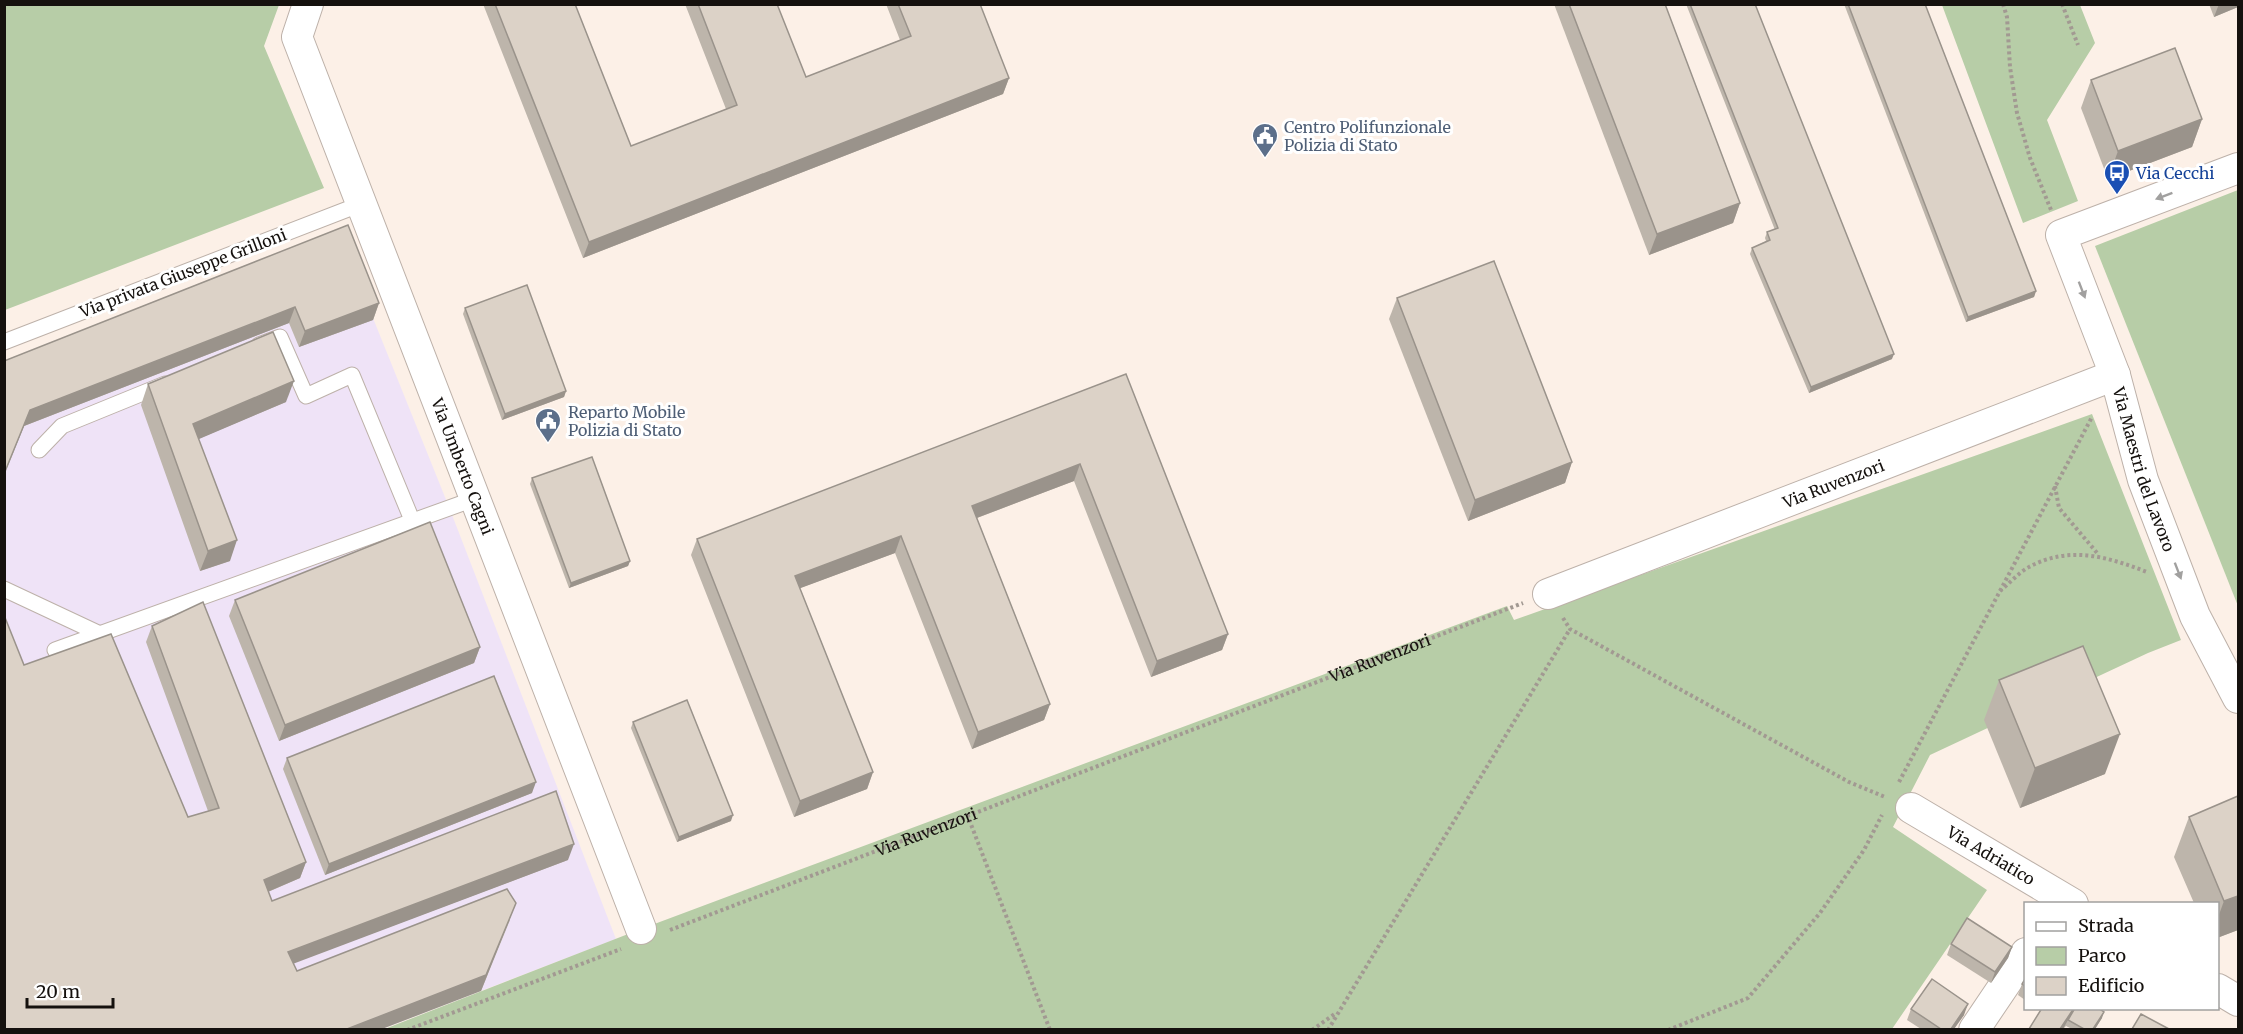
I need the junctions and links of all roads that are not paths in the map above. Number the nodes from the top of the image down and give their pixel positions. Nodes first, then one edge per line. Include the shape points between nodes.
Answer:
1 (309, 4) edge
2 (2238, 168) edge
3 (361, 204) junction
4 (4, 342) edge
5 (247, 350) edge
6 (2115, 375) junction
7 (182, 377) edge
8 (39, 450) dead end
9 (474, 499) junction
10 (412, 520) junction
11 (4, 589) edge
12 (1548, 594) road end
13 (100, 634) junction
14 (56, 650) dead end
15 (2238, 698) edge
16 (1900, 804) road end
17 (2065, 902) edge
18 (644, 936) road end
19 (2024, 954) edge
20 (2219, 990) edge
21 (2238, 1001) edge
22 (1974, 1029) edge

1 - 3 street, Via Umberto Cagni via 297,37
2 -> 6 street, Via Maestri del Lavoro via 2061,235
3 - 4 lane, Via privata Giuseppe Grilloni
3 - 9 street, Via Umberto Cagni
5 - 10 lane via 280,337 306,396 352,375
6 - 12 street, Via Ruvenzori
6 -> 15 street, Via Maestri del Lavoro via 2143,480 2195,616
7 - 8 lane via 62,426
9 - 10 lane
9 - 18 street, Via Umberto Cagni
10 - 13 lane
11 - 13 lane
13 - 14 lane
16 - 17 street, Via Adriatico
19 - 22 street
20 - 21 street

